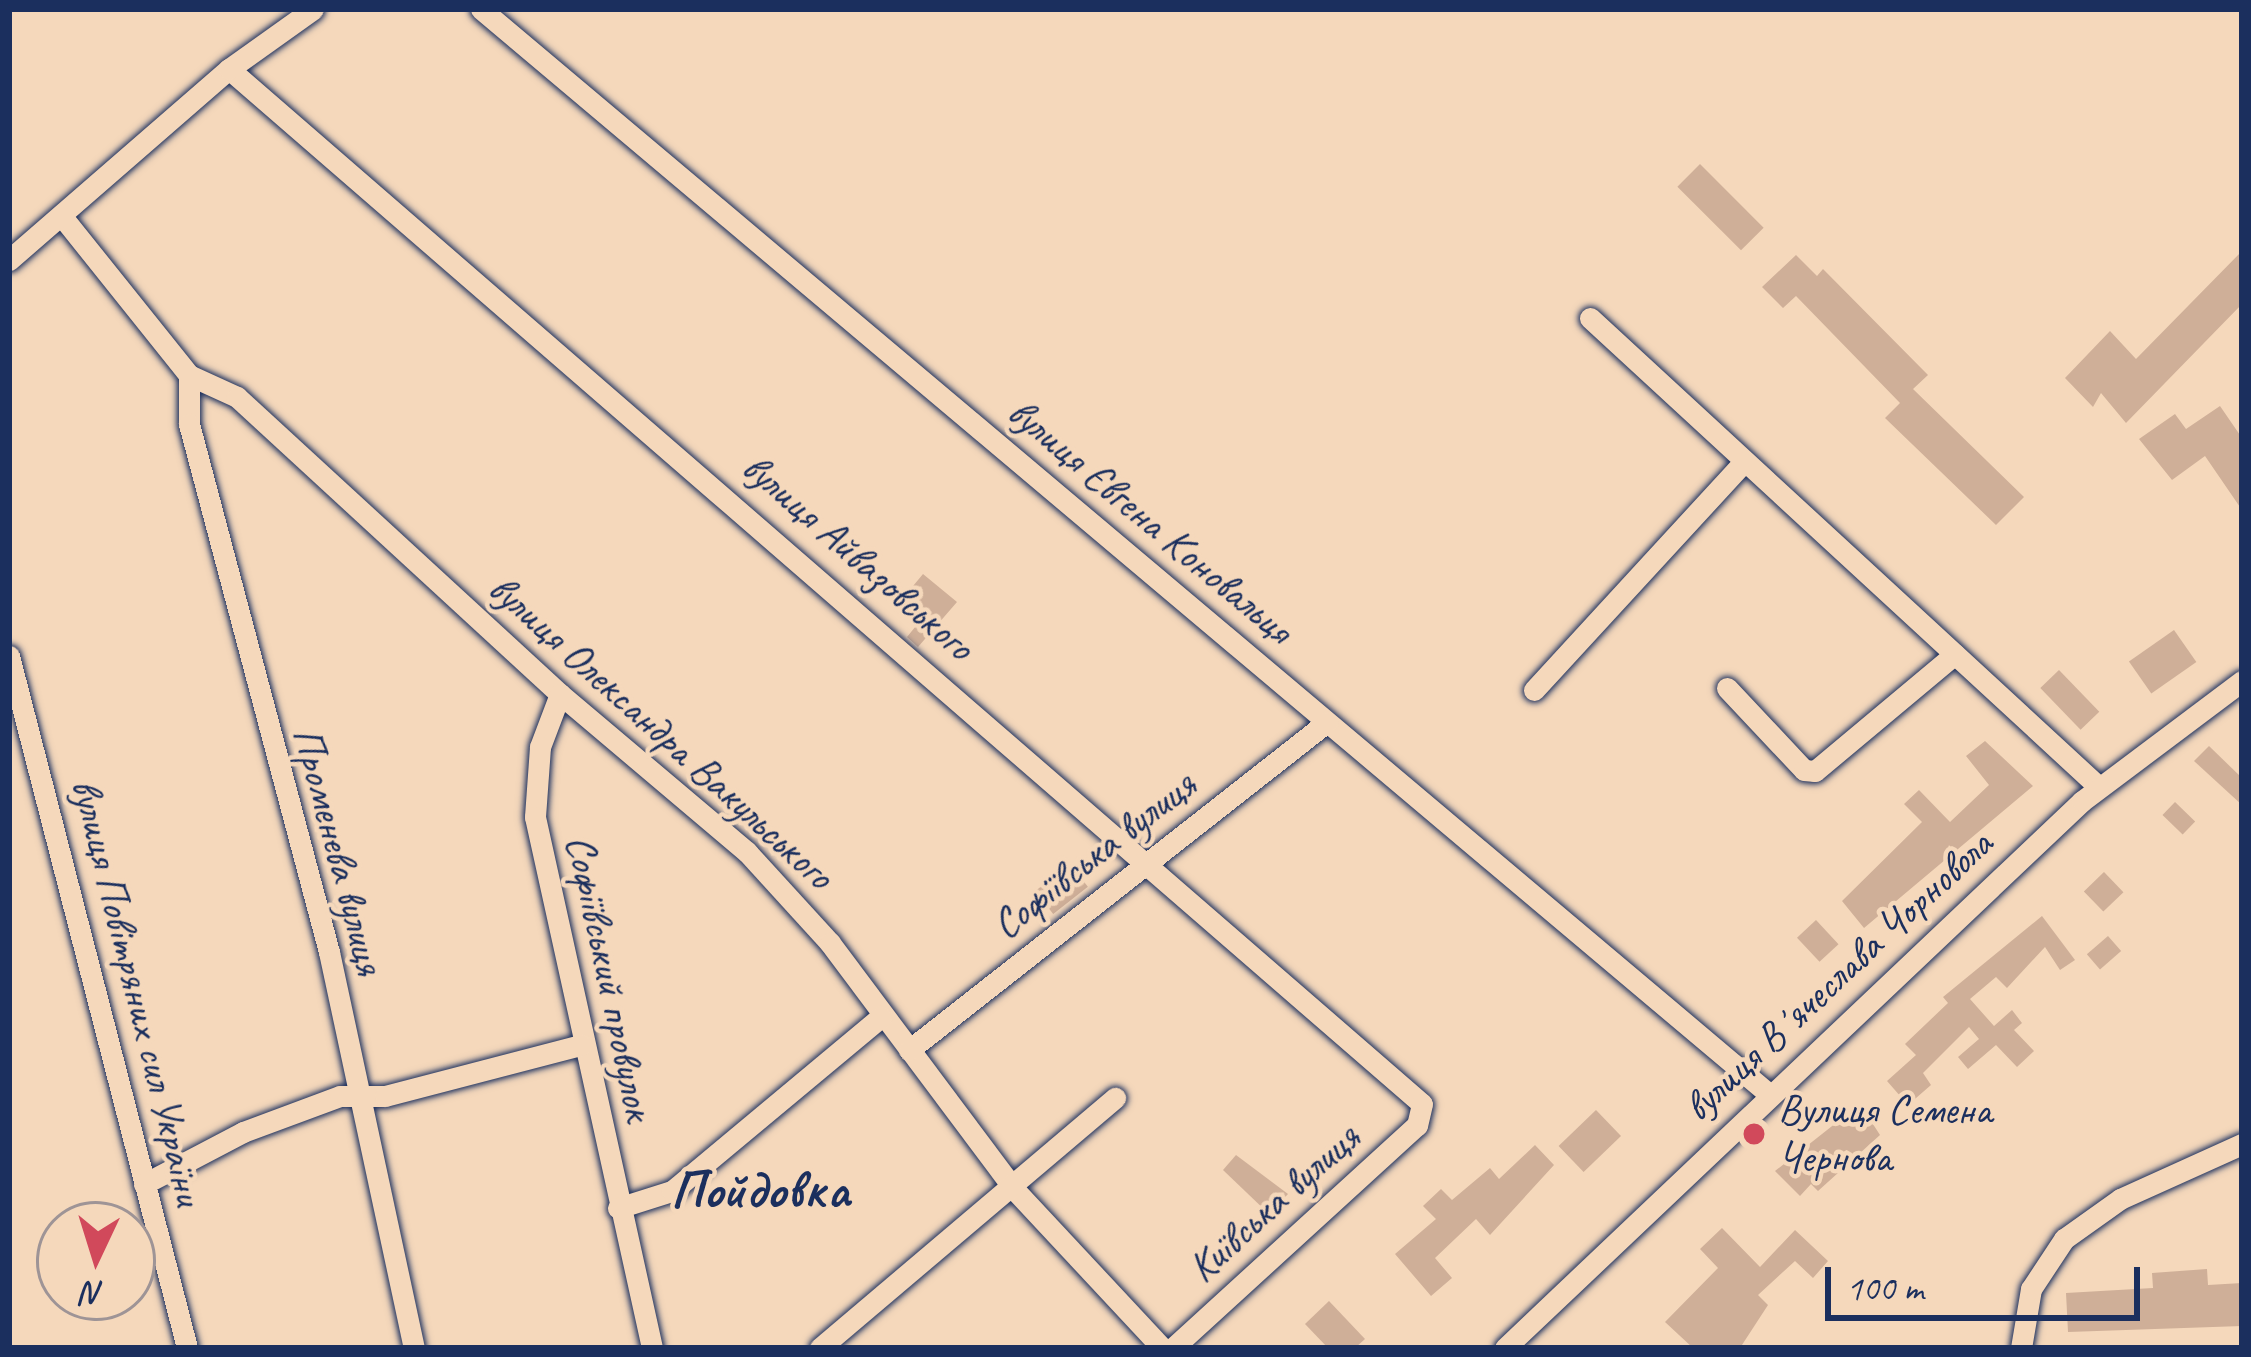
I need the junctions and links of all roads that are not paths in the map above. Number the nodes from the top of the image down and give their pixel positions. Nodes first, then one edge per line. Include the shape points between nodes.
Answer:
1 (314, 9) edge
2 (481, 9) edge
3 (229, 69) junction
4 (64, 219) junction
5 (9, 260) edge
6 (1590, 318) dead end
7 (189, 375) junction
8 (1743, 463) junction
9 (1955, 654) junction
10 (9, 656) edge
11 (2242, 680) edge
12 (1727, 688) dead end
13 (1534, 690) dead end
14 (560, 694) junction
15 (1327, 722) junction
16 (2099, 788) junction
17 (1149, 862) junction
18 (881, 1017) junction
19 (581, 1045) junction
20 (909, 1050) junction
21 (357, 1094) junction
22 (1769, 1094) junction
23 (1114, 1098) dead end
24 (1424, 1113) joint
25 (2242, 1144) edge
26 (144, 1184) junction
27 (1013, 1188) junction
28 (618, 1208) junction
29 (187, 1348) edge
30 (414, 1348) edge
31 (652, 1348) edge
32 (820, 1348) edge
33 (1162, 1348) edge
34 (1173, 1348) edge
35 (1505, 1348) edge
36 (2021, 1348) edge

1 - 3 street
2 - 15 street, вулиця Євгена Коновальця
3 - 4 street
3 - 17 street, вулиця Айвазовського
4 - 5 street
4 - 7 street, вулиця Олександра Вакульського
6 - 8 street
7 - 14 street, вулиця Олександра Вакульського via 237,397
7 - 21 street, Променева вулиця via 189,424 329,952
8 - 9 street
8 - 13 street
9 - 12 street via 1815,771 1804,770
9 - 16 street
10 - 26 street, вулиця Повітряних сил України
11 - 16 street, вулиця Вʼячеслава Чорновола
14 - 18 street, вулиця Олександра Вакульського via 747,852 830,943
14 - 19 street, Софіївський провулок via 540,747 535,817
15 - 17 street, Софіївська вулиця
15 - 22 street, вулиця Євгена Коновальця
16 - 22 street, вулиця Вʼячеслава Чорновола
17 - 20 street, Софіївська вулиця
17 - 24 street, вулиця Айвазовського
18 - 20 street, вулиця Олександра Вакульського
18 - 28 street via 672,1191
19 - 21 street via 386,1096
19 - 28 street, Софіївський провулок
20 - 27 street, вулиця Олександра Вакульського
21 - 26 street via 243,1132
21 - 30 street, Променева вулиця
22 - 35 street, вулиця Вʼячеслава Чорновола
23 - 27 street
24 - 34 street, Київська вулиця
25 - 36 street via 2120,1198 2064,1239 2031,1288
26 - 29 street, вулиця Повітряних сил України
27 - 32 street
27 - 33 street, вулиця Олександра Вакульського
28 - 31 street, Софіївський провулок

